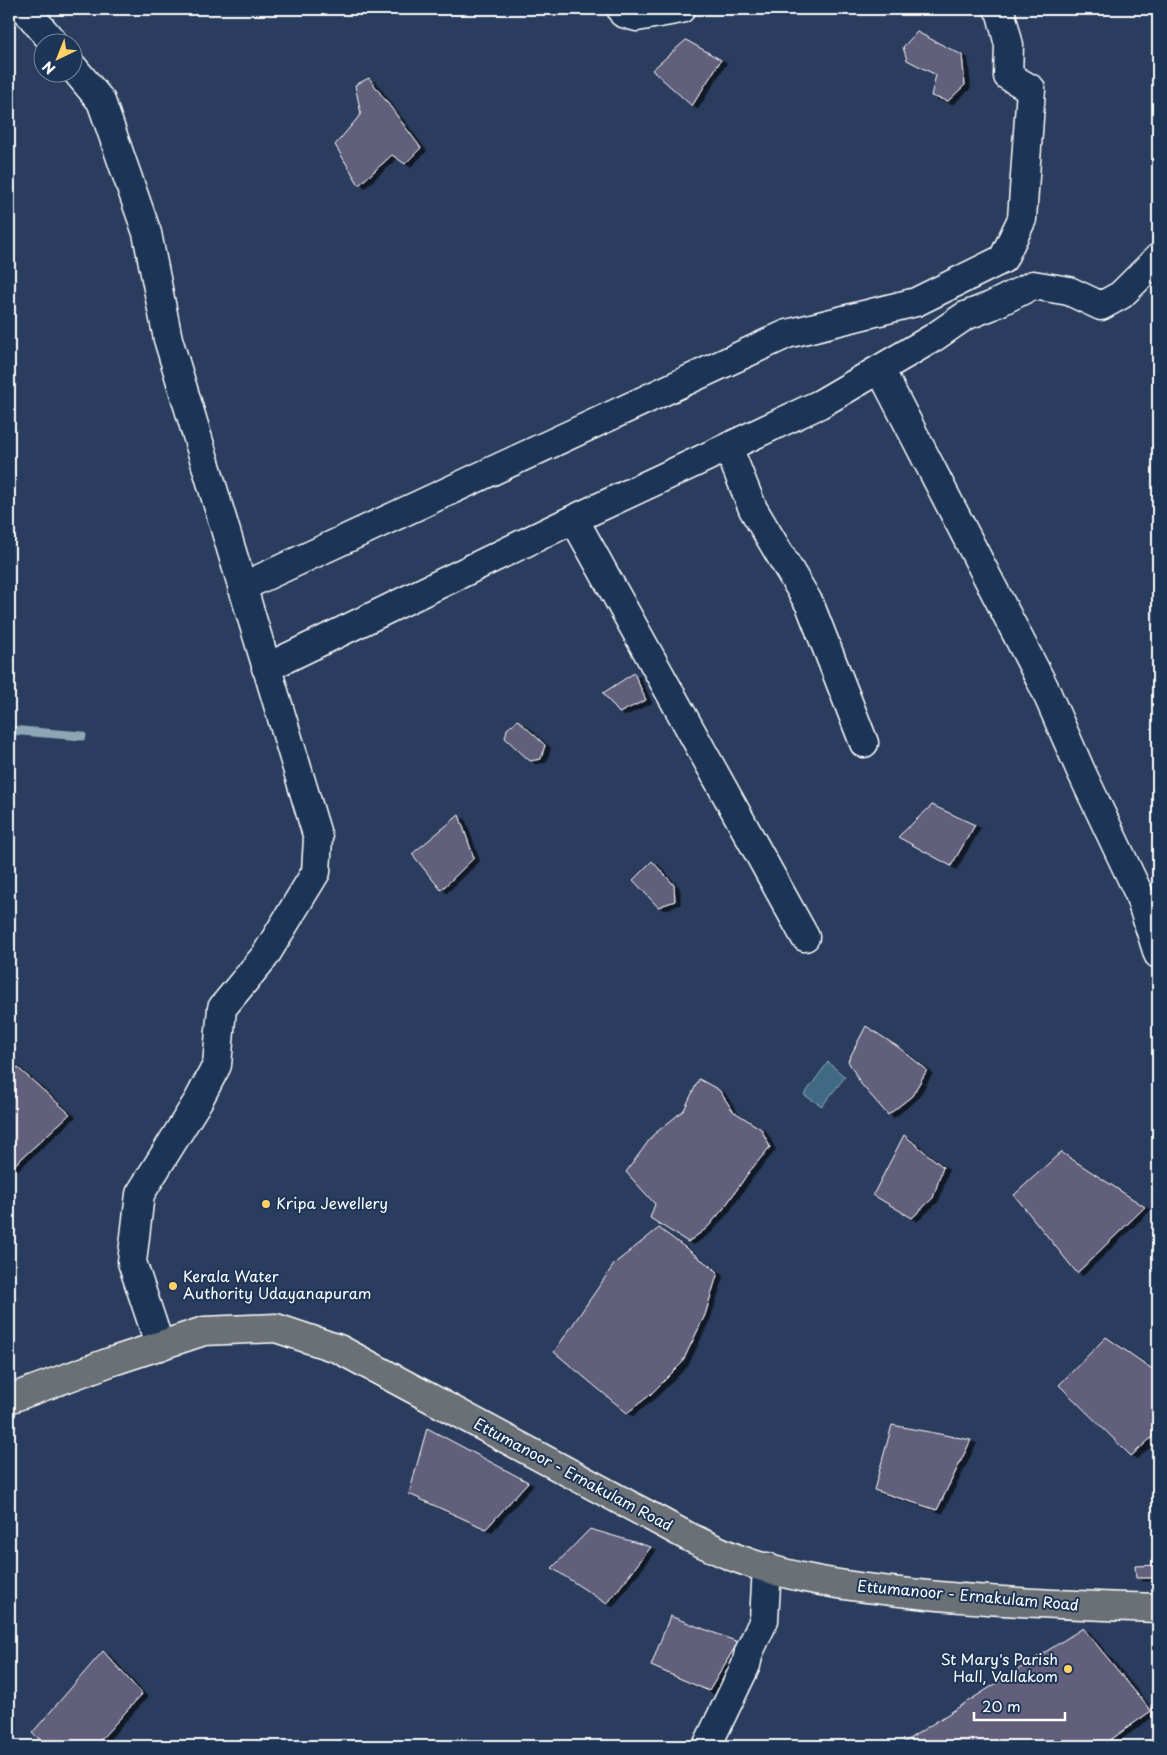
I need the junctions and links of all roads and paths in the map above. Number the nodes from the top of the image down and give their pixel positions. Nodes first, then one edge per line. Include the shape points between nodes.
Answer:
1 (25, 9) edge
2 (621, 9) edge
3 (681, 9) edge
4 (998, 9) edge
5 (45, 32) edge
6 (82, 78) edge
7 (1158, 258) edge
8 (880, 369) junction
9 (728, 447) junction
10 (574, 519) junction
11 (242, 587) junction
12 (266, 668) junction
13 (864, 743) dead end
14 (805, 937) dead end
15 (1158, 954) edge
16 (160, 1346) junction
17 (9, 1399) edge
18 (767, 1567) junction
19 (1158, 1608) edge
20 (707, 1746) edge

1 - 5 street
2 - 3 street via 623,13 637,18
4 - 11 street via 1009,45 1008,76 1031,89 1022,219 1003,259 916,302 787,334
6 - 11 street via 101,101 148,233 168,339
7 - 8 street via 1121,295 1101,306 1069,291 1033,285 965,316
8 - 9 street via 820,404
8 - 15 street via 1044,687 1139,894
9 - 10 street
9 - 13 street via 753,509 810,605
10 - 12 street
10 - 14 street
11 - 12 street
12 - 16 street via 318,838 316,872 266,956 222,1008 217,1064 198,1101 140,1194 132,1262
16 - 17 main road, Ettumanoor - Ernakulam Road
16 - 18 main road, Ettumanoor - Ernakulam Road via 204,1331 276,1328 339,1349 688,1536 736,1558
18 - 19 main road, Ettumanoor - Ernakulam Road via 846,1586 939,1597 1045,1605
18 - 20 street via 764,1620

